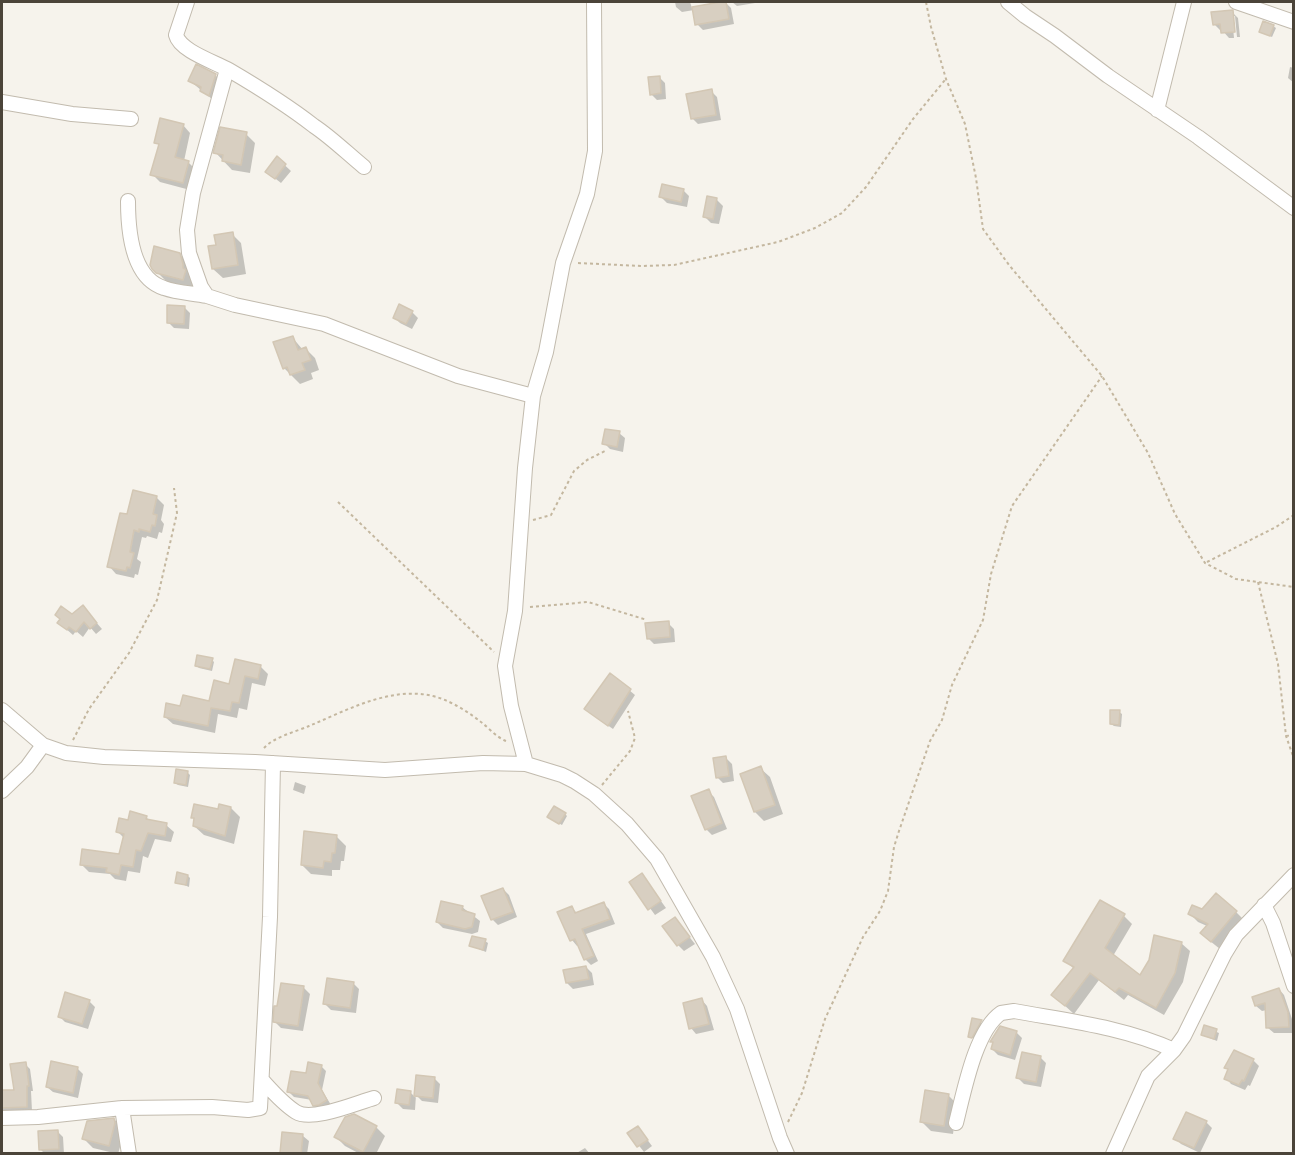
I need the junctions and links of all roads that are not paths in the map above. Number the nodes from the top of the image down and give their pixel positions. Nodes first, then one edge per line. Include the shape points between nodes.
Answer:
1 (187, 2) edge
2 (594, 2) edge
3 (1008, 2) edge
4 (1184, 2) edge
5 (1236, 2) edge
6 (1293, 22) edge
7 (227, 69) junction
8 (2, 102) edge
9 (1156, 110) junction
10 (131, 119) dead end
11 (364, 167) dead end
12 (128, 201) dead end
13 (1293, 208) edge
14 (207, 296) junction
15 (533, 396) junction
16 (2, 710) edge
17 (43, 745) junction
18 (273, 763) junction
19 (525, 764) junction
20 (2, 791) edge
21 (1293, 875) edge
22 (1264, 905) junction
23 (1293, 986) edge
24 (1174, 1050) junction
25 (262, 1080) junction
26 (374, 1098) dead end
27 (122, 1108) junction
28 (2, 1118) edge
29 (956, 1123) dead end
30 (783, 1149) edge
31 (129, 1154) edge
32 (1113, 1154) edge

1 - 7 street via 177,38 195,54
2 - 15 street via 596,151 587,194 563,263
3 - 9 street
4 - 9 street
5 - 6 street
7 - 11 street via 315,126
7 - 14 street via 193,193 187,230 189,253
8 - 10 street
9 - 13 street
12 - 14 street via 133,244 147,278 165,289
14 - 15 street via 324,324 458,376
15 - 19 street via 515,610 505,666
16 - 17 street
17 - 18 street via 66,753 125,758
17 - 20 street
18 - 19 street via 385,770
18 - 25 street
19 - 30 street via 562,775 594,794 627,824 657,860 713,957 737,1009
21 - 22 street
22 - 23 street
22 - 24 street via 1236,935
24 - 29 street via 1124,1032 1014,1011 1001,1012 984,1030
24 - 32 street via 1148,1076
25 - 26 street via 296,1112 305,1115
25 - 27 street via 258,1109
27 - 28 street
27 - 31 street

